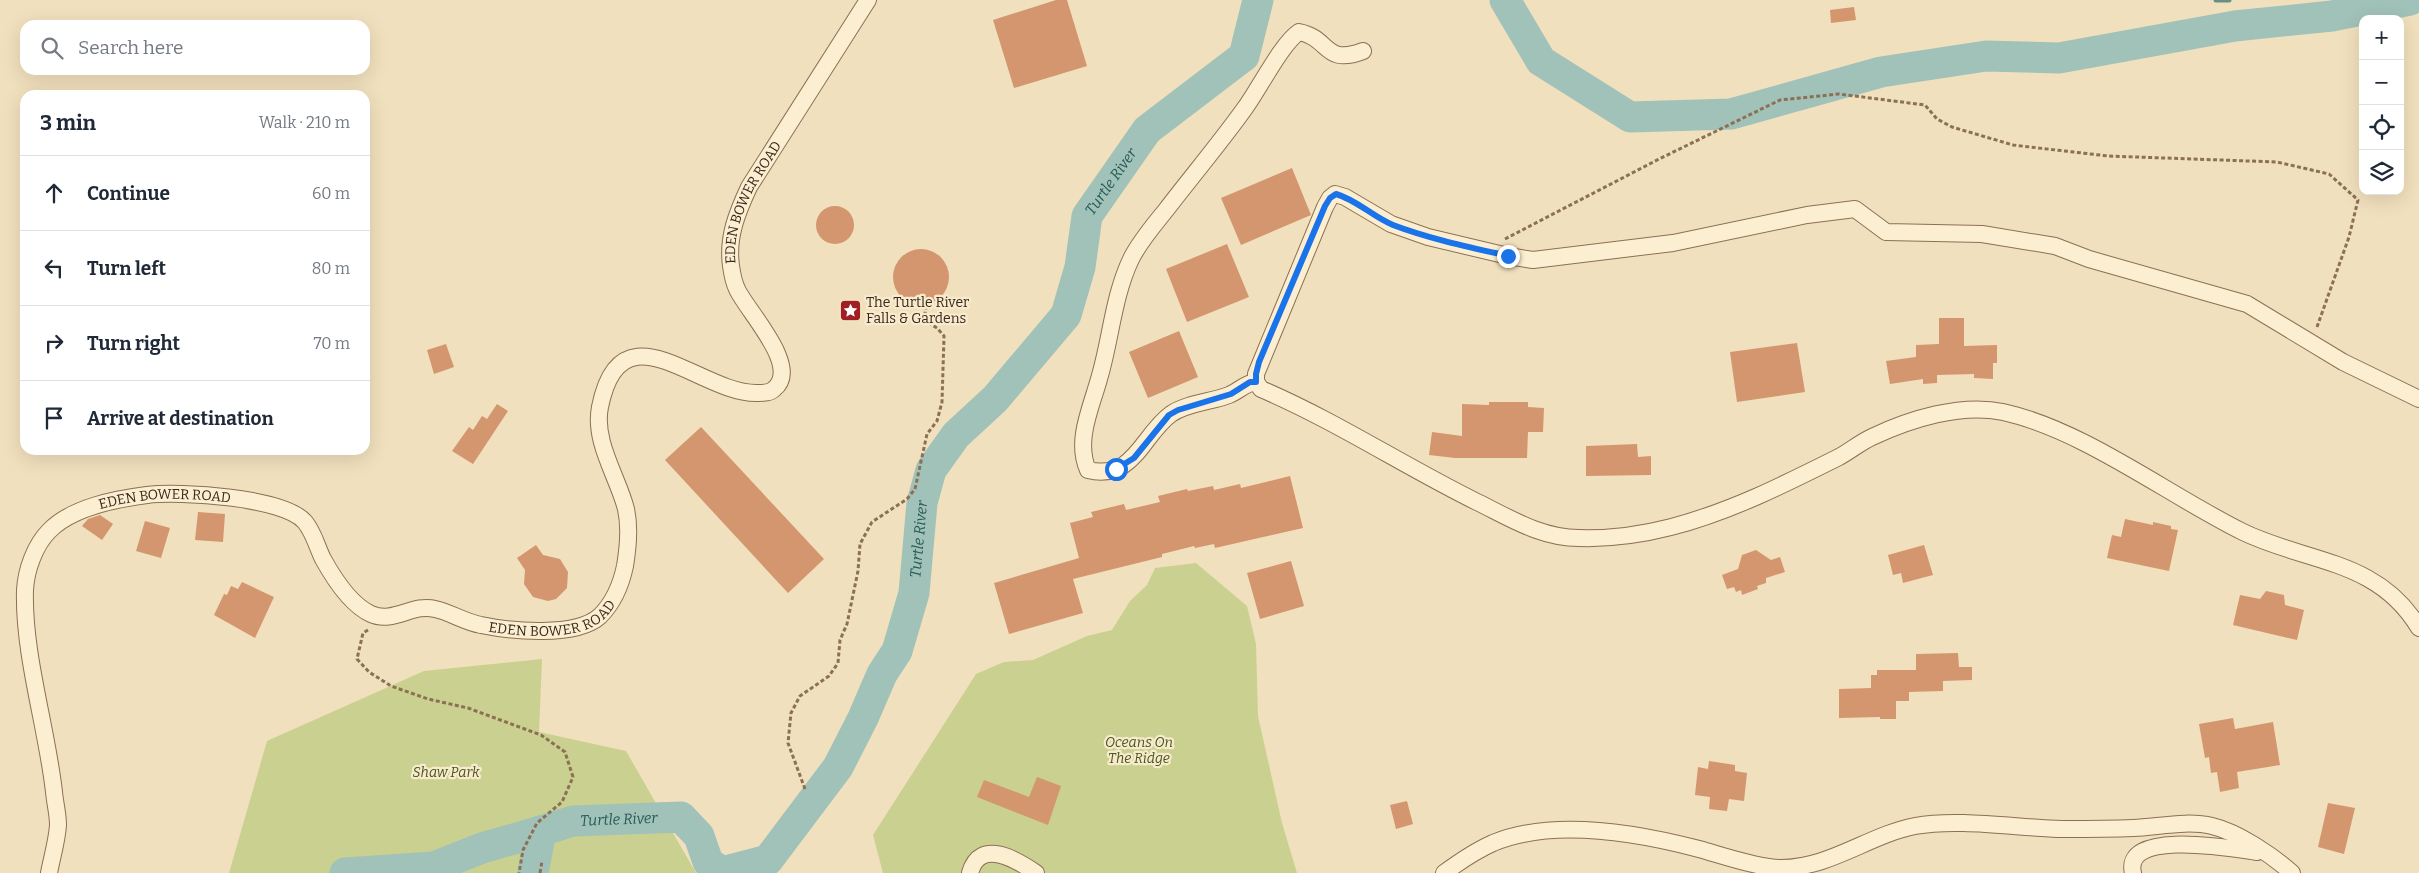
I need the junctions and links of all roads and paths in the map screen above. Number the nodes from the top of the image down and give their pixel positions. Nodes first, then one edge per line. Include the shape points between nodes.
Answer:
1 (868, 0) edge
2 (1363, 51) dead end
3 (1483, 250) junction
4 (926, 307) dead end
5 (2311, 344) junction
6 (1256, 382) junction
7 (2419, 399) edge
8 (386, 617) junction
9 (2419, 628) edge
10 (805, 789) dead end
11 (2266, 853) junction
12 (542, 861) dead end
13 (49, 873) edge
14 (519, 873) edge
15 (540, 873) edge
16 (970, 873) edge
17 (1036, 873) edge
18 (1444, 873) edge
19 (2133, 873) edge
20 (2292, 873) edge

1 - 8 street, EDEN BOWER ROAD via 749,188 735,216 731,239 737,290 775,350 782,368 779,383 765,393 748,393 657,358 639,357 625,359 614,369 606,386 599,412 604,447 626,511 628,529 621,582 611,602 596,620 572,628 540,631 478,625 433,608
2 - 6 street via 1343,57 1332,54 1308,34 1299,32 1292,37 1227,134 1145,237 1131,258 1116,301 1105,359 1083,435 1082,458 1088,470 1102,473 1116,469 1134,458 1169,415
3 - 5 street via 1533,260 1673,243 1856,208 1886,232 1982,234 2055,246 2089,260 2247,304
3 - 5 path via 1780,100 1839,94 1925,105 1937,119 1952,127 2012,145 2108,156 2277,162 2329,174 2358,200 2349,237
3 - 6 street via 1391,224 1336,194 1325,206 1259,362
4 - 10 path via 924,320 944,336 940,411 927,434 915,489 907,499 872,522 860,544 858,571 847,624 840,640 838,663 829,676 800,696 791,713 788,743
5 - 7 street
6 - 9 street via 1261,389 1516,521 1548,535 1578,538 1651,532 1701,520 1760,495 1871,437 1903,425 1934,414 1999,411 2028,419 2087,445 2201,511 2254,537 2357,571 2391,594 2410,613
8 - 13 street, EDEN BOWER ROAD via 371,614 356,603 324,560 306,523 294,513 267,504 191,494 149,495 97,505 68,517 49,530 33,555 25,588 28,635 50,756 58,824
8 - 14 path via 363,633 357,659 368,672 391,686 468,708 541,735 565,752 573,777 562,802 537,823 523,850
11 - 18 street via 2212,826 2062,829 1964,824 1916,826 1828,859 1778,868 1681,844 1604,831 1560,830 1528,833 1494,843
11 - 19 street via 2204,845 2158,846 2137,855 2132,865
11 - 20 street
12 - 15 path
16 - 17 street via 979,858 999,854 1015,859

